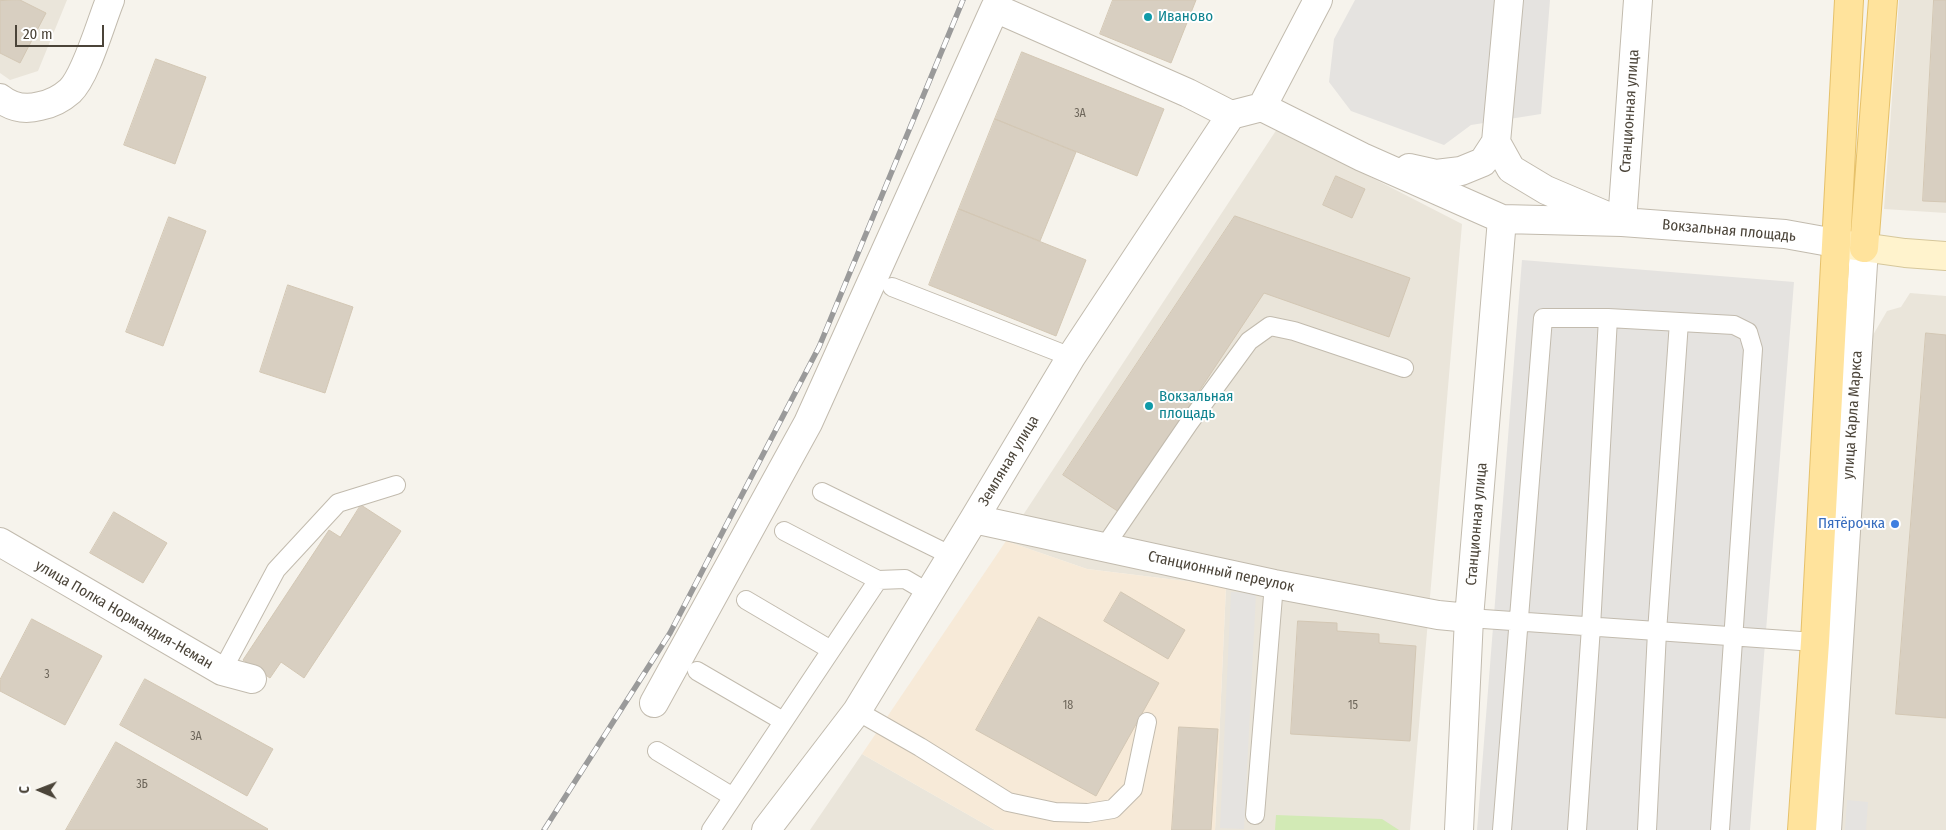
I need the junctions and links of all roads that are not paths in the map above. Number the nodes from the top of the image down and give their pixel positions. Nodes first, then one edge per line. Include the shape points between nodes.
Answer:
1 (110, 0) edge
2 (1318, 0) edge
3 (1509, 0) edge
4 (1638, 0) edge
5 (1849, 0) edge
6 (1883, 0) edge
7 (11, 103) edge
8 (1262, 107) junction
9 (1232, 116) junction
10 (1496, 142) junction
11 (1362, 157) junction
12 (1502, 219) junction
13 (1622, 222) junction
14 (1835, 243) junction
15 (1864, 248) junction
16 (1946, 256) edge
17 (892, 287) dead end
18 (1608, 318) junction
19 (1679, 322) junction
20 (1071, 357) junction
21 (1404, 368) dead end
22 (396, 485) dead end
23 (822, 492) dead end
24 (974, 519) junction
25 (784, 531) dead end
26 (0, 542) edge
27 (1105, 546) junction
28 (952, 556) junction
29 (878, 580) junction
30 (1274, 584) junction
31 (929, 593) junction
32 (746, 600) dead end
33 (1469, 618) junction
34 (1518, 622) junction
35 (1591, 627) junction
36 (1657, 632) junction
37 (1732, 638) junction
38 (1815, 642) junction
39 (831, 650) junction
40 (222, 671) junction
41 (697, 672) dead end
42 (252, 679) dead end
43 (654, 703) dead end
44 (856, 711) junction
45 (783, 722) junction
46 (1147, 722) dead end
47 (657, 751) dead end
48 (733, 796) junction
49 (1255, 815) dead end
50 (711, 830) edge
51 (766, 830) edge
52 (1458, 830) edge
53 (1502, 830) edge
54 (1577, 830) edge
55 (1647, 830) edge
56 (1720, 830) edge
57 (1802, 830) edge
58 (1827, 830) edge

1 - 7 street via 80,79 70,91 51,104 35,108
2 - 8 street
3 - 10 street, Вокзальная площадь
4 - 13 street, Станционная улица
5 - 14 main road, улица Карла Маркса
6 - 15 main road, улица Карла Маркса
8 - 9 street
8 - 11 street, Вокзальная площадь
9 - 20 street, Земляная улица
9 - 43 street via 995,8 808,423
10 - 11 street, Вокзальная площадь via 1483,162 1461,171 1436,174
10 - 13 street, Вокзальная площадь via 1511,169 1546,190
11 - 12 street, Вокзальная площадь
12 - 13 street, Вокзальная площадь
12 - 33 street, Станционная улица
13 - 14 street, Вокзальная площадь via 1785,234
14 - 15 main road
14 - 38 main road, улица Карла Маркса
15 - 16 main road
15 - 58 street, улица Карла Маркса
17 - 20 lane
18 - 19 lane
18 - 34 lane via 1543,318
18 - 35 lane
19 - 36 lane
19 - 37 lane via 1734,325 1748,332 1753,349
20 - 24 street, Земляная улица
21 - 27 lane via 1270,326 1249,341
22 - 40 lane via 338,503 276,570
23 - 28 lane
24 - 27 street, Станционный переулок
24 - 28 street, Земляная улица
25 - 29 lane
26 - 40 street, улица Полка Нормандия-Неман
27 - 30 street, Станционный переулок
28 - 31 street, Земляная улица
29 - 31 lane via 905,579
29 - 39 lane
30 - 33 street, Станционный переулок
30 - 49 lane
31 - 44 street, Земляная улица
32 - 39 lane
33 - 34 lane
33 - 52 street, Станционная улица
34 - 35 lane
34 - 53 lane
35 - 36 lane
35 - 54 lane
36 - 37 lane
36 - 55 lane
37 - 38 lane
37 - 56 lane
38 - 57 main road, улица Карла Маркса
39 - 45 lane
40 - 42 street, улица Полка Нормандия-Неман
41 - 45 lane
44 - 46 lane via 1008,802 1055,812 1088,813 1113,809 1133,789
44 - 51 street, Земляная улица
45 - 48 lane
47 - 48 lane
48 - 50 lane

